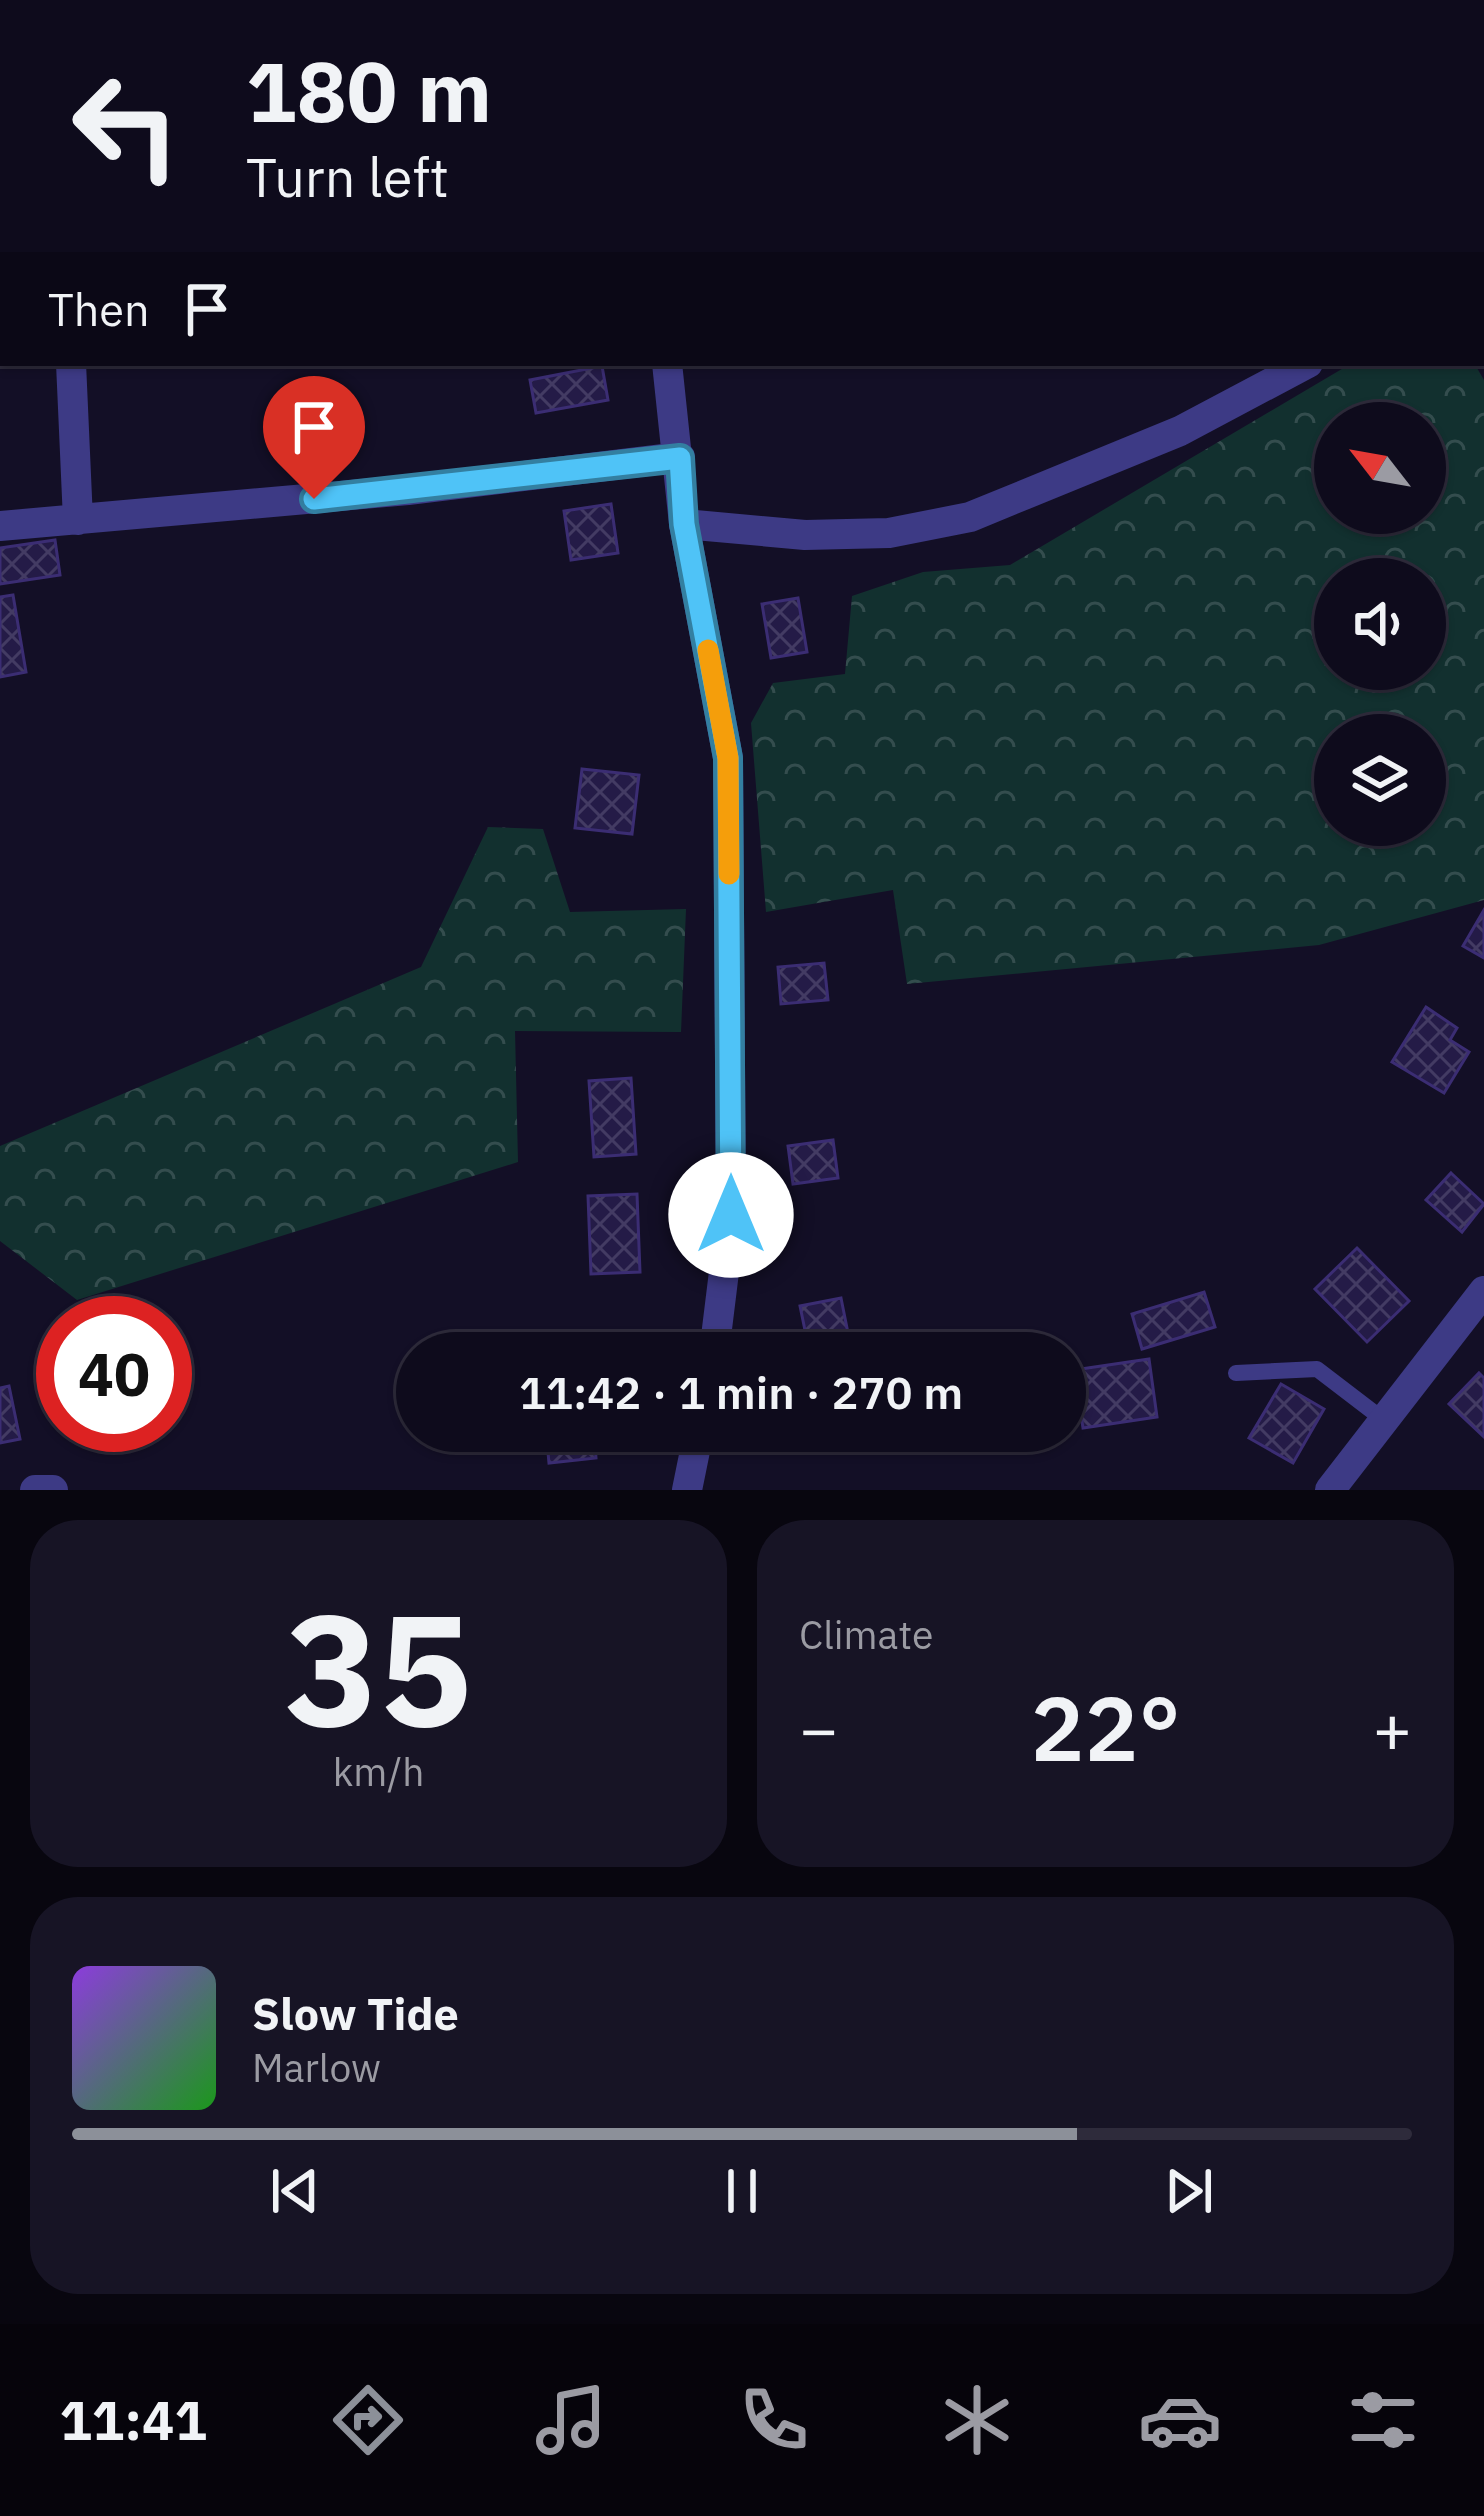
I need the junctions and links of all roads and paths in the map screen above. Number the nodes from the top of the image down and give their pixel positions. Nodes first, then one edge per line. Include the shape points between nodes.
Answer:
1 (71, 366) edge
2 (667, 366) edge
3 (1302, 366) edge
4 (680, 458) junction
5 (79, 520) junction
6 (684, 524) junction
7 (0, 526) edge
8 (1484, 1291) edge
9 (717, 1332) edge
10 (1236, 1373) dead end
11 (1385, 1421) junction
12 (695, 1452) edge
13 (35, 1490) edge
14 (53, 1490) edge
15 (687, 1490) edge
16 (1330, 1490) edge

1 - 5 street
2 - 4 street
3 - 6 street via 1180,431 970,517 889,533 805,536
4 - 5 street
4 - 6 street
5 - 7 street
6 - 9 street via 728,758 731,1215
8 - 11 street
10 - 11 lane via 1317,1370
11 - 16 street
12 - 15 street
13 - 14 street

